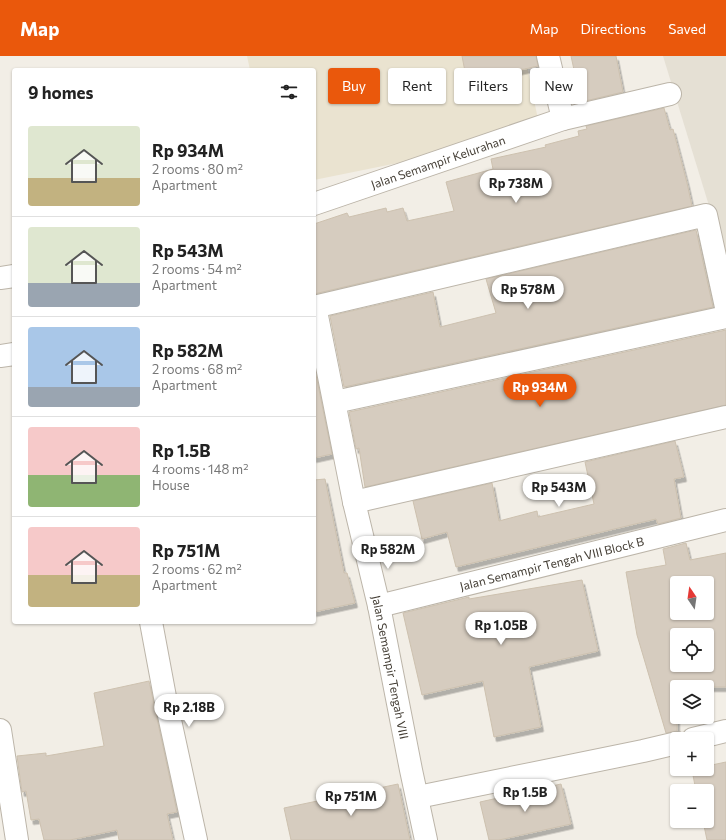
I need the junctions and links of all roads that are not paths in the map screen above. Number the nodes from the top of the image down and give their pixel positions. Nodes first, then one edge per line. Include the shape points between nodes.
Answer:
1 (548, 56) edge
2 (670, 94) dead end
3 (563, 120) junction
4 (316, 203) edge
5 (12, 276) edge
6 (0, 278) edge
7 (316, 306) edge
8 (726, 307) edge
9 (316, 315) edge
10 (726, 318) edge
11 (12, 354) edge
12 (0, 356) edge
13 (335, 402) junction
14 (726, 417) edge
15 (354, 502) junction
16 (726, 520) edge
17 (379, 606) junction
18 (151, 624) edge
19 (0, 730) edge
20 (726, 731) edge
21 (714, 734) edge
22 (670, 745) edge
23 (418, 797) junction
24 (17, 840) edge
25 (196, 840) edge
26 (426, 840) edge

1 - 3 street
2 - 3 street, Jalan Semampir Kelurahan
3 - 4 street, Jalan Semampir Kelurahan
5 - 6 street
7 - 8 street via 706,215
9 - 13 street, Jalan Semampir Tengah VIII
10 - 13 street
11 - 12 street
13 - 15 street, Jalan Semampir Tengah VIII
14 - 15 street
15 - 17 street, Jalan Semampir Tengah VIII
16 - 17 street, Jalan Semampir Tengah VIII Block B
17 - 23 street, Jalan Semampir Tengah VIII
18 - 25 street
19 - 24 street
20 - 21 street
22 - 23 street
23 - 26 street, Jalan Semampir Tengah VIII

